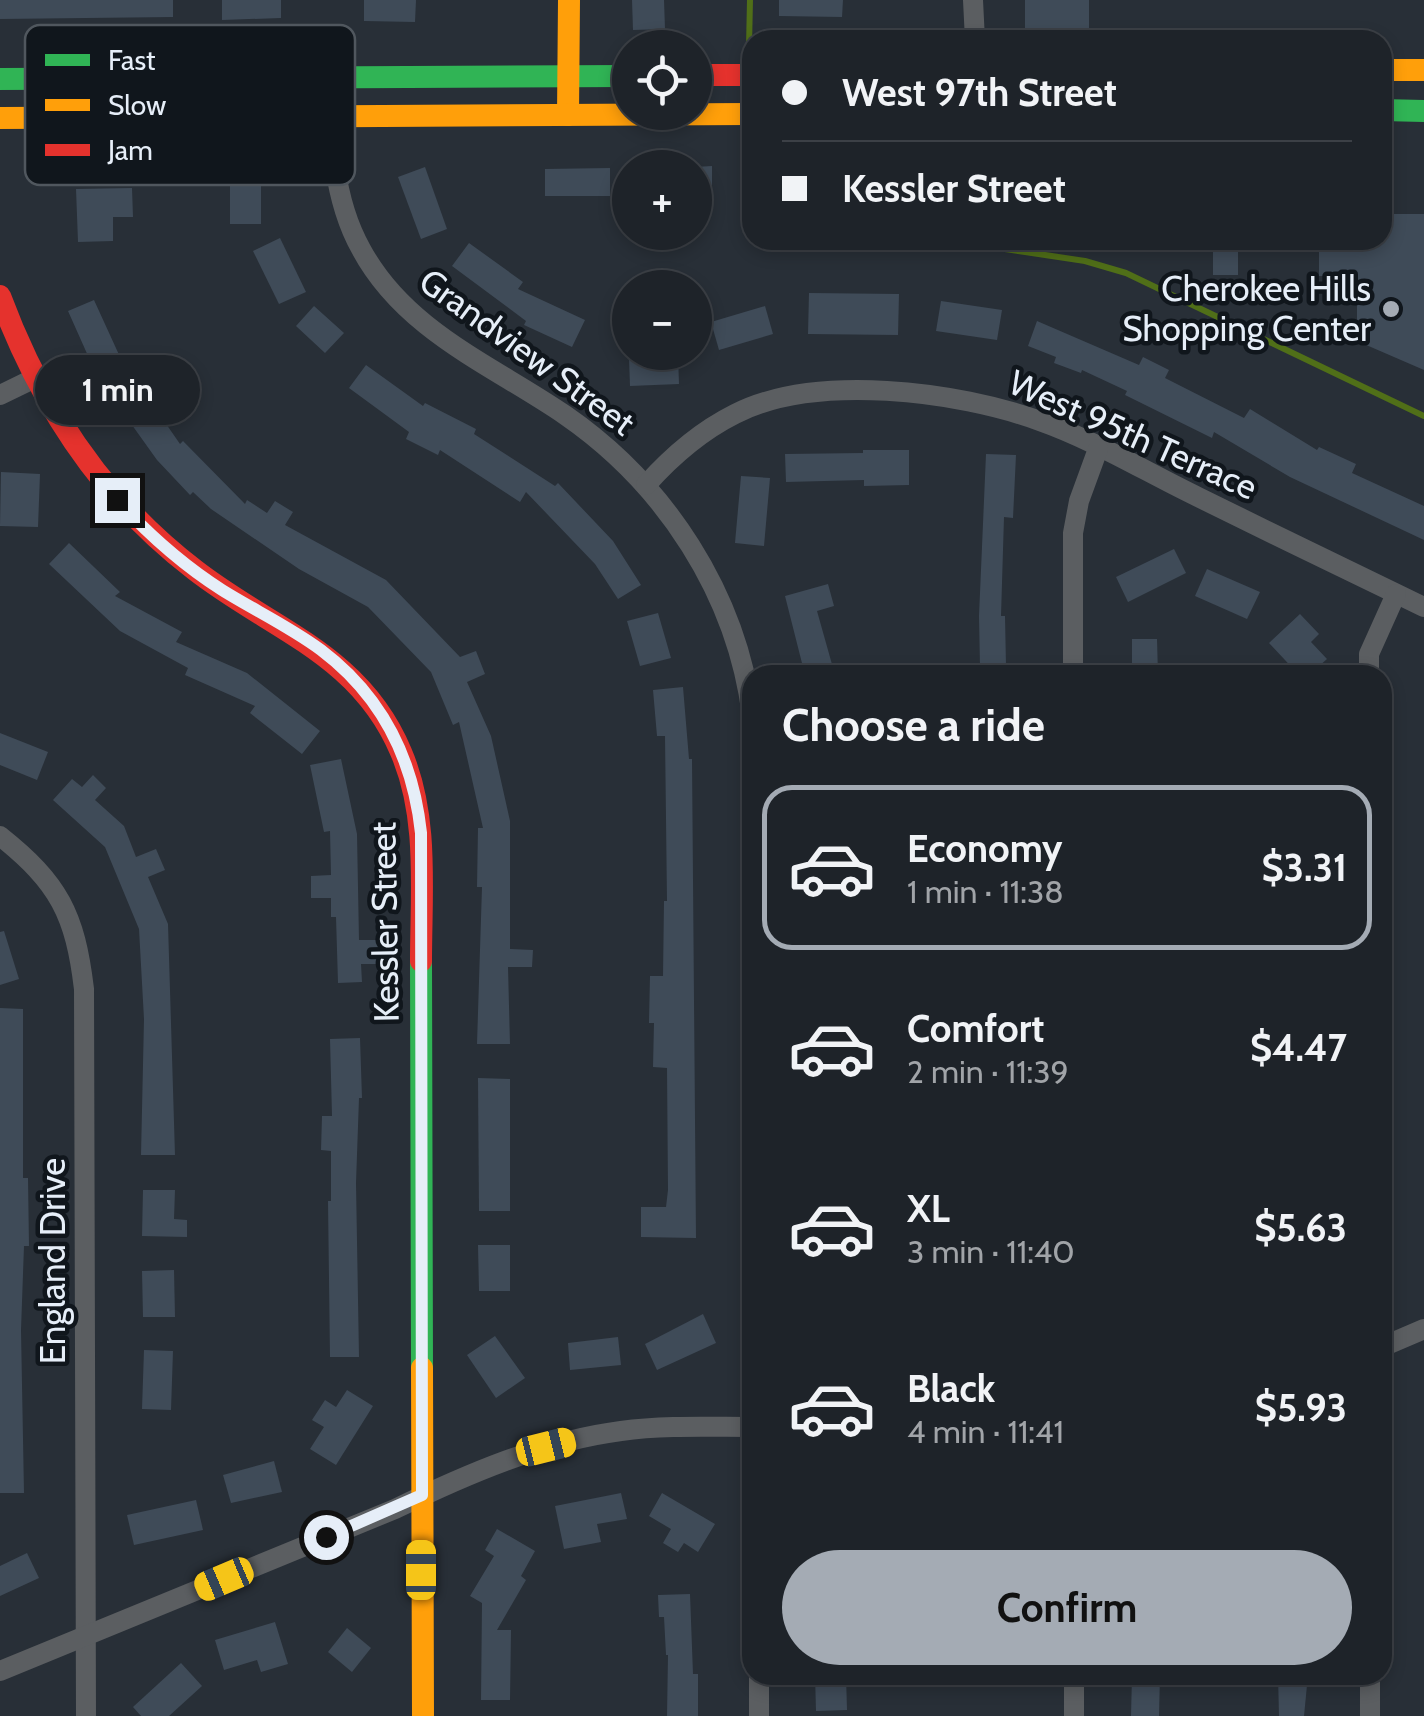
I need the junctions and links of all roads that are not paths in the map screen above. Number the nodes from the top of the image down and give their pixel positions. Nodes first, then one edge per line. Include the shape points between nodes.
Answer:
1 (568, 0) edge
2 (973, 0) edge
3 (974, 30) edge
4 (1392, 70) edge
5 (1424, 70) edge
6 (712, 75) edge
7 (742, 75) edge
8 (568, 76) junction
9 (612, 76) edge
10 (355, 79) edge
11 (1392, 110) edge
12 (1424, 110) edge
13 (742, 114) edge
14 (568, 115) junction
15 (355, 118) edge
16 (340, 185) edge
17 (0, 296) edge
18 (34, 378) junction
19 (0, 395) edge
20 (1098, 449) junction
21 (646, 486) junction
22 (1396, 594) junction
23 (1424, 608) edge
24 (1074, 665) edge
25 (1369, 665) edge
26 (742, 667) edge
27 (0, 836) edge
28 (1424, 1329) edge
29 (1392, 1342) edge
30 (742, 1426) edge
31 (422, 1495) junction
32 (86, 1635) junction
33 (0, 1671) edge
34 (759, 1685) edge
35 (1074, 1685) edge
36 (1370, 1685) edge
37 (86, 1716) edge
38 (423, 1716) edge
39 (759, 1716) edge
40 (1074, 1716) edge
41 (1370, 1716) edge

1 - 8 street
2 - 3 street
4 - 5 street
6 - 7 street
8 - 9 street
8 - 10 street
8 - 14 street
11 - 12 street
13 - 14 street
14 - 15 street
16 - 21 street, Grandview Street via 361,250 398,302 445,340 566,416
17 - 18 street, Kessler Street
18 - 19 street
18 - 31 street, Kessler Street via 53,415 136,521 197,572 321,650 366,691 408,764 421,833
20 - 21 street, West 95th Terrace via 976,400 827,393 734,414 682,448
20 - 22 street, West 95th Terrace
20 - 24 street via 1074,532
21 - 26 street, Grandview Street via 711,580
22 - 23 street, West 95th Terrace
22 - 25 street
27 - 32 street, England Drive via 51,884 70,917 84,988
28 - 29 street
30 - 31 street via 593,1435
31 - 32 street
31 - 38 street, Kessler Street
32 - 33 street
32 - 37 street, England Drive
34 - 39 street
35 - 40 street
36 - 41 street

